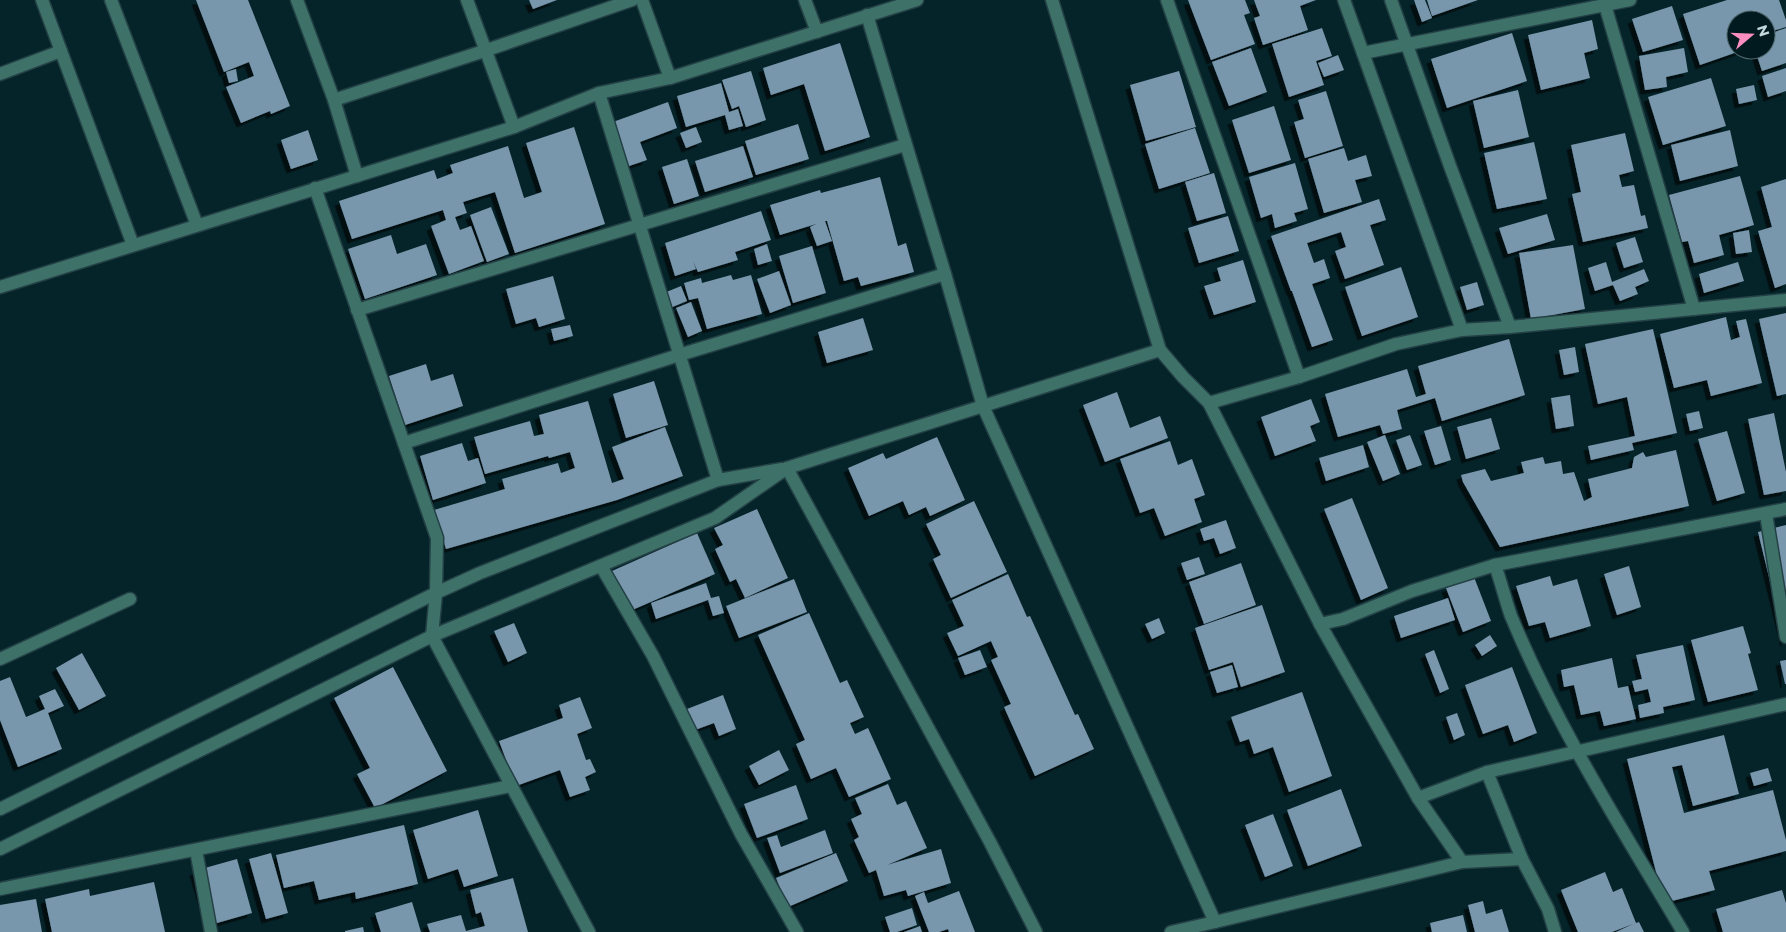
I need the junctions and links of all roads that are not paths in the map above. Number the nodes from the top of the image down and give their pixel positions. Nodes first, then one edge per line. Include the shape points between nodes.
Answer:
1 (42, 0) edge
2 (111, 0) edge
3 (297, 0) edge
4 (467, 0) edge
5 (632, 0) edge
6 (642, 0) edge
7 (805, 0) edge
8 (917, 0) edge
9 (1052, 0) edge
10 (1167, 0) edge
11 (1344, 0) edge
12 (1391, 0) edge
13 (1630, 0) edge
14 (1605, 5) junction
15 (867, 15) junction
16 (817, 32) junction
17 (1407, 44) junction
18 (61, 51) junction
19 (484, 51) junction
20 (1363, 53) junction
21 (0, 74) edge
22 (670, 78) junction
23 (599, 94) junction
24 (334, 100) junction
25 (514, 126) junction
26 (905, 145) junction
27 (357, 176) junction
28 (315, 188) junction
29 (640, 225) junction
30 (197, 226) junction
31 (133, 245) junction
32 (945, 274) junction
33 (0, 287) edge
34 (1786, 300) edge
35 (1694, 309) junction
36 (357, 310) junction
37 (1510, 327) junction
38 (1462, 330) junction
39 (1160, 350) junction
40 (680, 355) junction
41 (1299, 377) junction
42 (1209, 403) junction
43 (983, 406) junction
44 (404, 443) junction
45 (787, 468) junction
46 (718, 480) junction
47 (1786, 509) edge
48 (1766, 514) junction
49 (1495, 565) junction
50 (601, 566) junction
51 (436, 593) junction
52 (130, 599) dead end
53 (1320, 624) junction
54 (432, 636) junction
55 (1786, 637) edge
56 (0, 659) edge
57 (1786, 704) edge
58 (1576, 753) junction
59 (1487, 772) junction
60 (511, 786) junction
61 (1418, 798) junction
62 (0, 809) edge
63 (0, 849) edge
64 (196, 850) junction
65 (1522, 859) junction
66 (1462, 862) junction
67 (0, 889) edge
68 (1215, 922) junction
69 (210, 932) edge
70 (589, 932) edge
71 (797, 932) edge
72 (1036, 932) edge
73 (1171, 932) edge
74 (1555, 932) edge
75 (1683, 932) edge

1 - 18 street
2 - 30 street
3 - 24 street
4 - 19 street
5 - 19 street
6 - 22 street
7 - 16 street
8 - 15 street
9 - 39 street
10 - 41 street
11 - 20 street
12 - 17 street
13 - 14 street
14 - 17 street
14 - 35 street
15 - 16 street
15 - 26 street
16 - 22 street
17 - 20 street
17 - 37 street
18 - 21 street
18 - 31 street
19 - 24 street
19 - 25 street
20 - 38 street
22 - 23 street
23 - 25 street
23 - 29 street
24 - 27 street
25 - 27 street
26 - 29 street
26 - 32 street
27 - 28 street
28 - 30 street
28 - 36 street
29 - 36 street
29 - 40 street
30 - 31 street
31 - 33 street
32 - 40 street
32 - 43 street
34 - 35 street
35 - 37 street
36 - 44 street
37 - 38 street
38 - 41 street via 1396,344
39 - 42 street
39 - 43 street
40 - 44 street
40 - 46 street
41 - 42 street
42 - 53 street
43 - 45 street
43 - 68 street
44 - 51 street via 437,538
45 - 46 street
45 - 50 street via 715,518
45 - 72 street
46 - 51 street
47 - 48 street
48 - 49 street
48 - 55 street
49 - 53 street via 1412,591 1343,619
49 - 58 street via 1511,614
50 - 54 street
50 - 71 street via 653,656 741,834
51 - 54 street
51 - 62 street
52 - 56 street
53 - 61 street
54 - 60 street
54 - 63 street
57 - 58 street
58 - 59 street
58 - 75 street
59 - 61 street
59 - 65 street
60 - 64 street
60 - 70 street
61 - 66 street
64 - 67 street
64 - 69 street
65 - 66 street
65 - 74 street via 1548,909
66 - 68 street
68 - 73 street

